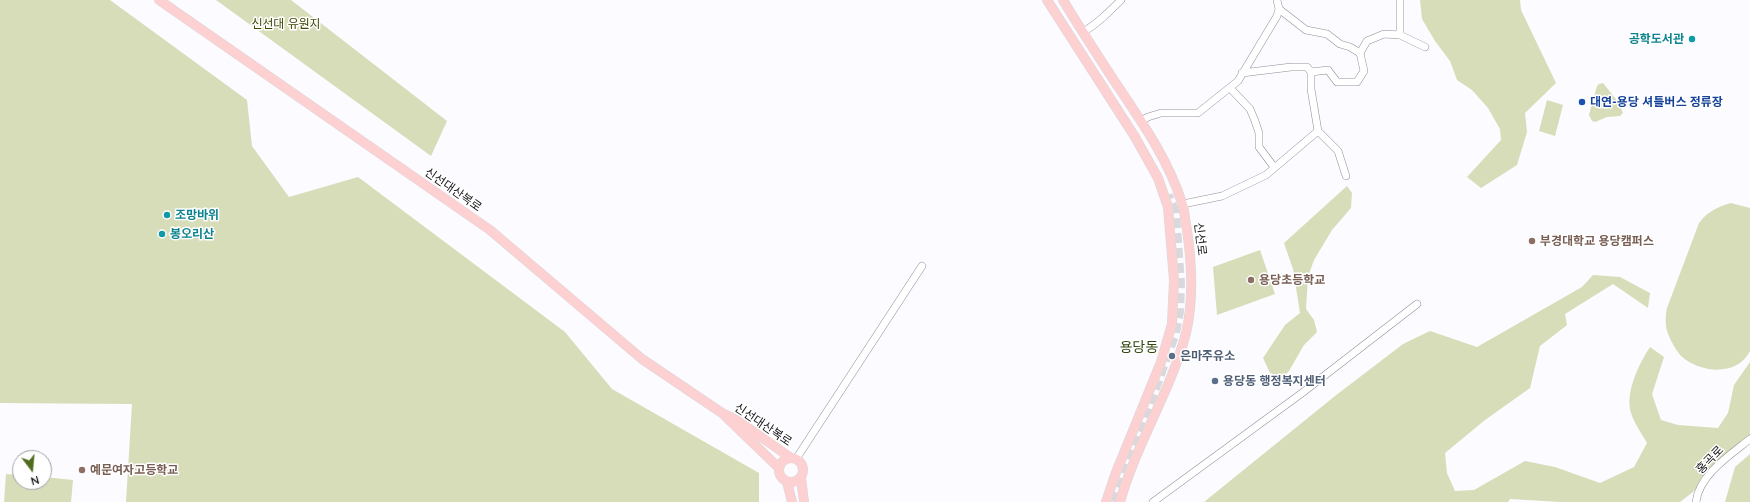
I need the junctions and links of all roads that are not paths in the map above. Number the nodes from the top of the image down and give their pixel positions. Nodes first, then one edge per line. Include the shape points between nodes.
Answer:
1 (159, 0) edge
2 (1046, 0) edge
3 (1063, 0) edge
4 (1121, 0) edge
5 (1278, 0) edge
6 (1400, 0) edge
7 (1279, 9) junction
8 (1082, 32) junction
9 (1400, 36) junction
10 (1425, 47) dead end
11 (1360, 53) junction
12 (1310, 72) junction
13 (1242, 73) junction
14 (1230, 88) junction
15 (1142, 121) junction
16 (1318, 131) junction
17 (1274, 167) junction
18 (1346, 176) dead end
19 (1174, 182) junction
20 (1161, 186) junction
21 (1182, 204) junction
22 (922, 266) dead end
23 (1417, 304) dead end
24 (722, 413) junction
25 (1750, 439) edge
26 (794, 458) junction
27 (779, 468) junction
28 (802, 478) junction
29 (787, 482) junction
30 (792, 502) edge
31 (804, 502) edge
32 (1106, 502) edge
33 (1120, 502) edge
34 (1153, 502) edge
35 (1696, 502) edge

1 - 24 main road, 신선대산복로 via 490,230 642,359
2 - 20 main road via 1135,137
3 - 8 main road, 신선로
4 - 8 street
5 - 7 street
6 - 9 street
7 - 11 street via 1306,30 1327,34 1340,44
7 - 13 street
8 - 15 main road, 신선로
9 - 10 street
9 - 11 street via 1384,34 1367,41
11 - 12 street via 1364,71 1357,82 1337,82 1328,70
12 - 13 street via 1307,67 1291,67
12 - 16 street
13 - 14 street
14 - 15 street via 1198,113 1161,113
14 - 17 street via 1250,110 1259,133 1259,147
15 - 19 main road, 신선로
16 - 17 street
16 - 18 street via 1338,151
17 - 21 street via 1266,175 1222,196
19 - 20 main road
19 - 21 main road, 신선로
20 - 32 main road via 1168,207 1173,254 1172,324 1161,362
21 - 33 main road, 신선로 via 1192,281 1186,333 1126,480
22 - 26 street
23 - 34 street via 1302,393
24 - 26 main road, 신선대산복로 via 737,420
24 - 27 main road, 신선대산복로
25 - 35 street, 홍곡로 via 1728,456 1711,474 1697,492
26 - 27 main road, 신선대산복로 via 781,463
26 - 28 main road, 신선대산복로 via 803,467
27 - 29 main road, 신선대산복로 via 782,479
28 - 29 main road via 792,483
28 - 31 main road, 신선대산복로
29 - 30 main road, 신선대산복로

